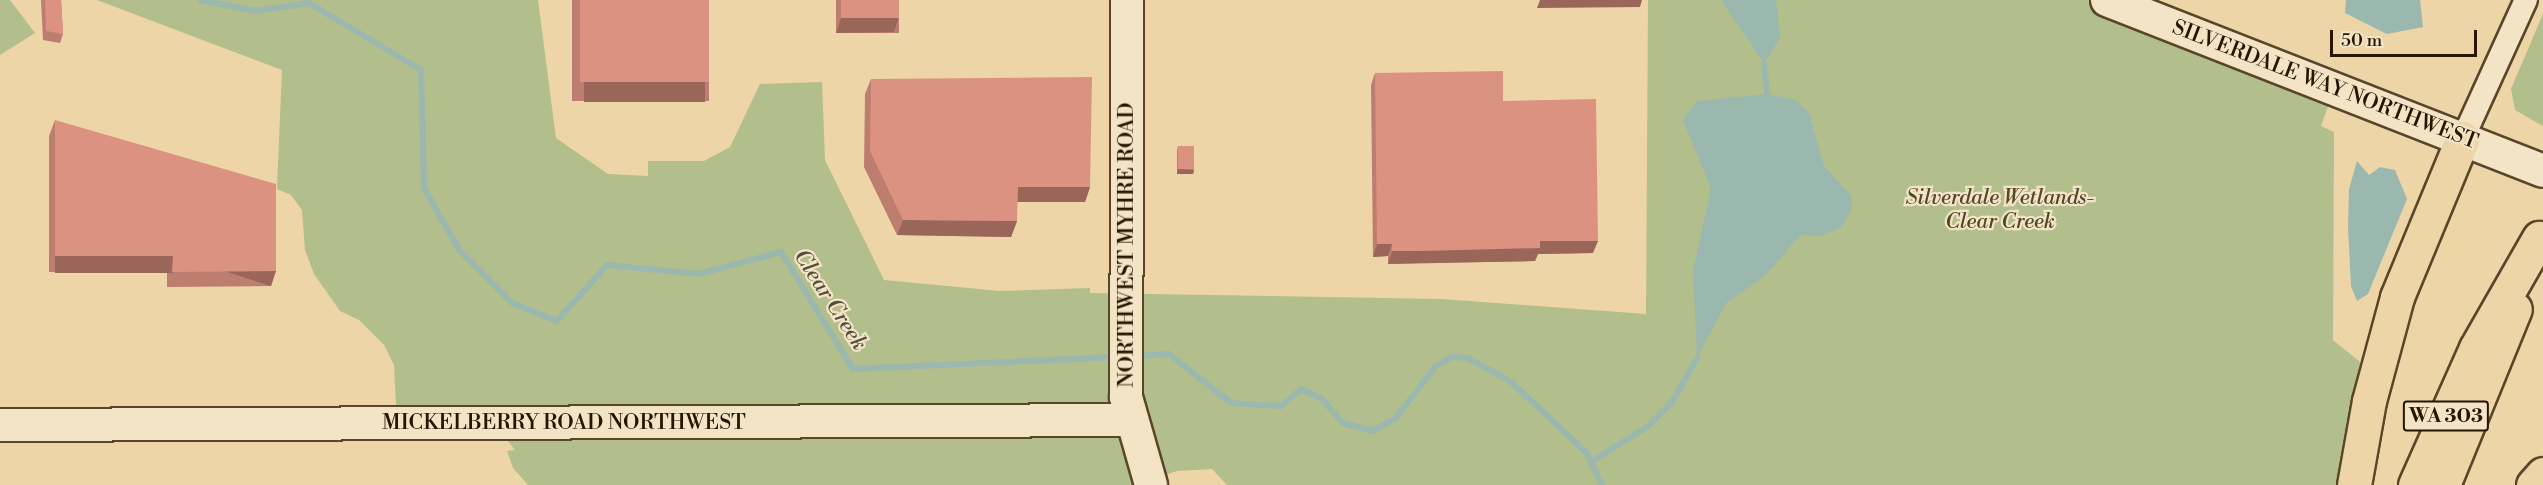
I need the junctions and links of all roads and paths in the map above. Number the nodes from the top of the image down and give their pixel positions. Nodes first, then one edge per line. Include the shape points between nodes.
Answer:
1 (1127, 0) edge
2 (2107, 0) edge
3 (2526, 0) edge
4 (2463, 138) junction
5 (2543, 171) edge
6 (2541, 233) edge
7 (1128, 420) junction
8 (0, 425) edge
9 (2543, 474) edge
10 (1151, 485) edge
11 (2354, 485) edge
12 (2415, 485) edge
13 (2443, 485) edge
14 (2533, 485) edge

1 - 7 street, NORTHWEST MYHRE ROAD
2 - 4 street, SILVERDALE WAY NORTHWEST
3 - 4 street
4 - 5 street, SILVERDALE WAY NORTHWEST
4 - 11 highway via 2397,297 2371,392
6 - 12 highway, WA 303 via 2476,348
6 - 13 highway, WA 303 via 2497,361
7 - 8 street, MICKELBERRY ROAD NORTHWEST
7 - 10 street, NORTHWEST MYHRE ROAD
9 - 14 highway

